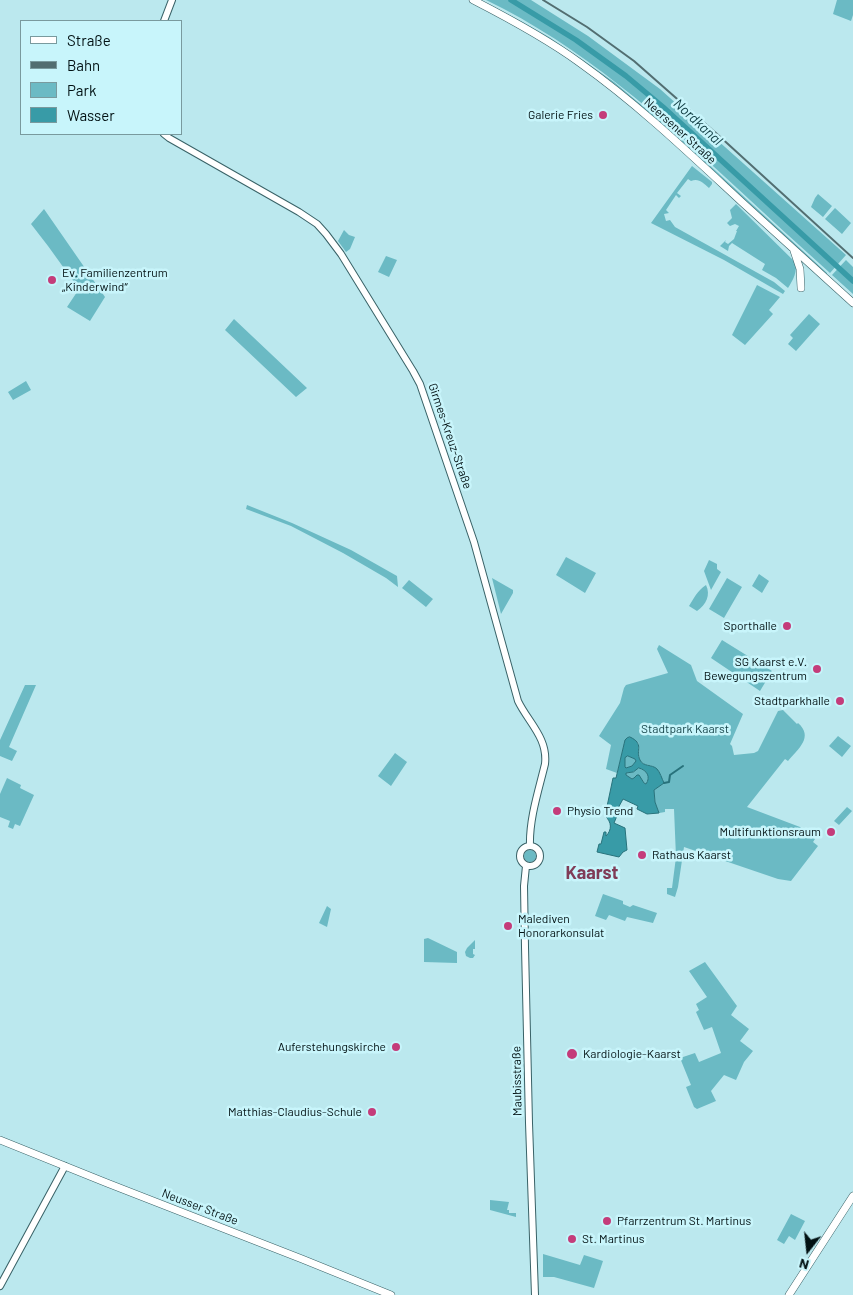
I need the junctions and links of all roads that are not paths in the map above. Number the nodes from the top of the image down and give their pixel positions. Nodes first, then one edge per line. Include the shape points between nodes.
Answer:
1 (172, 0) edge
2 (473, 0) edge
3 (164, 20) edge
4 (165, 135) edge
5 (793, 249) junction
6 (801, 288) dead end
7 (853, 303) edge
8 (530, 846) junction
9 (526, 866) junction
10 (0, 1140) edge
11 (65, 1166) junction
12 (853, 1196) edge
13 (0, 1286) edge
14 (392, 1295) edge
15 (535, 1295) edge
16 (789, 1295) edge

1 - 3 street
2 - 5 main road, Neersener Straße via 547,41 610,86
4 - 8 street, Girmes-Kreuz-Straße via 317,224 340,254 420,384 474,542 518,701 544,746 545,764 531,824
5 - 6 main road via 800,269
5 - 7 main road, Neersener Straße
8 - 9 street via 522,848 519,856
8 - 9 street via 536,848 540,858 533,866
9 - 15 street, Maubisstraße
10 - 11 main road, Neusser Straße
11 - 13 street
11 - 14 main road, Neusser Straße
12 - 16 main road

